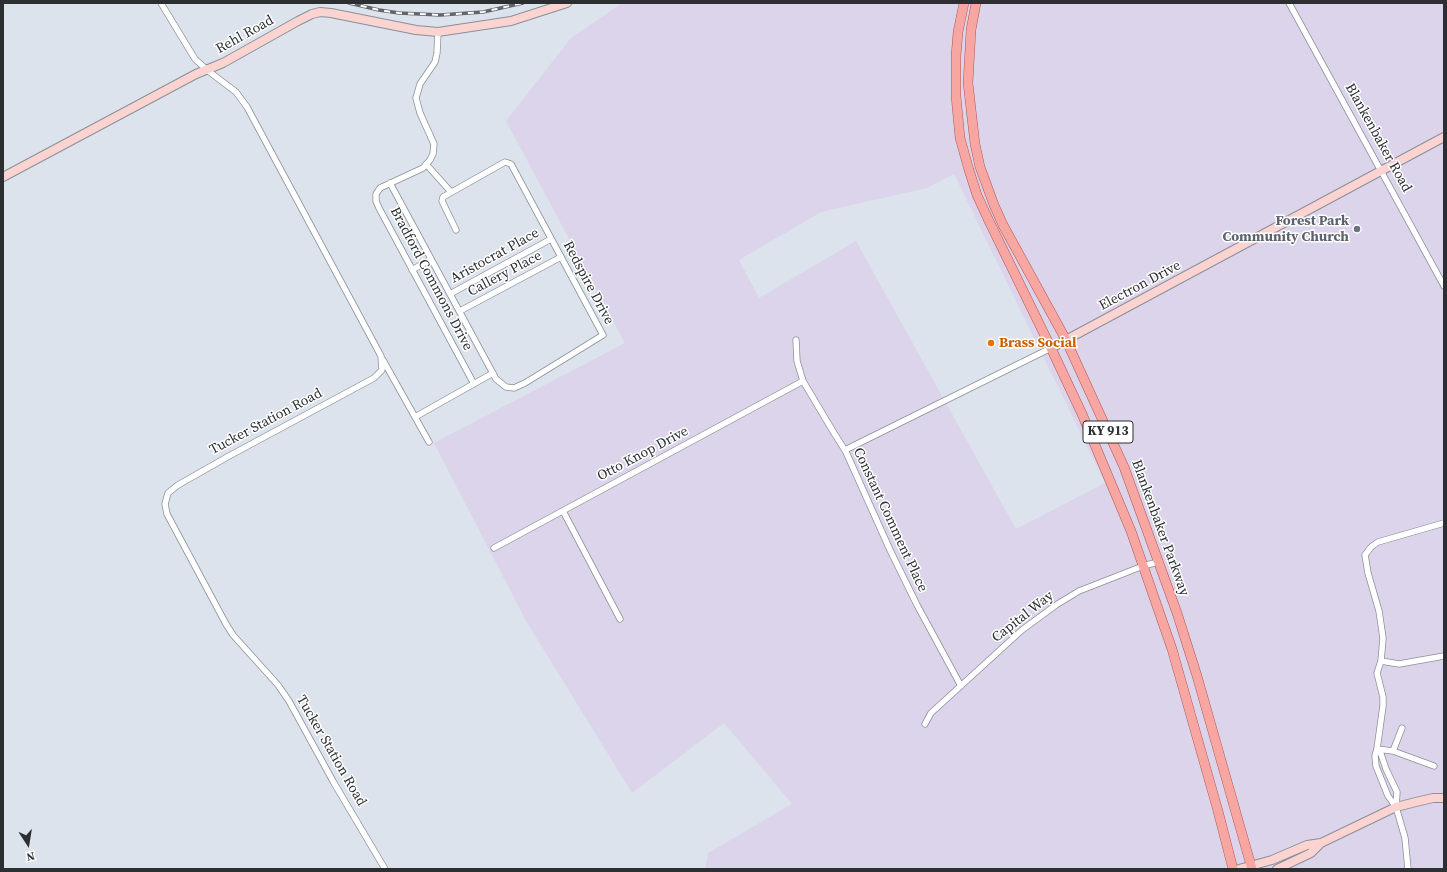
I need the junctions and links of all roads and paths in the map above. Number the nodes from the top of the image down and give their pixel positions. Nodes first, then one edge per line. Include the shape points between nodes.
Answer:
1 (161, 3) edge
2 (567, 3) edge
3 (964, 3) edge
4 (976, 3) edge
5 (1289, 3) edge
6 (438, 32) junction
7 (207, 70) junction
8 (1444, 137) edge
9 (426, 164) junction
10 (1382, 171) junction
11 (3, 177) edge
12 (390, 183) junction
13 (451, 192) junction
14 (456, 230) dead end
15 (551, 239) junction
16 (561, 257) junction
17 (431, 259) junction
18 (412, 270) junction
19 (1444, 286) edge
20 (450, 294) junction
21 (460, 311) junction
22 (796, 340) dead end
23 (1066, 340) junction
24 (1051, 348) junction
25 (381, 356) junction
26 (493, 374) junction
27 (803, 381) junction
28 (474, 384) junction
29 (415, 417) junction
30 (429, 442) dead end
31 (845, 450) junction
32 (563, 511) junction
33 (1444, 523) edge
34 (494, 548) dead end
35 (1158, 562) junction
36 (1143, 566) junction
37 (620, 619) dead end
38 (1444, 656) edge
39 (1381, 661) junction
40 (961, 686) junction
41 (925, 724) dead end
42 (1402, 728) dead end
43 (1377, 749) junction
44 (1394, 751) junction
45 (1434, 766) dead end
46 (1444, 798) edge
47 (1396, 807) junction
48 (1321, 843) junction
49 (1251, 867) edge
50 (385, 869) edge
51 (1233, 869) edge
52 (1239, 869) edge
53 (1276, 869) edge
54 (1408, 869) edge

1 - 7 street via 191,54
2 - 6 street, Rehl Road via 511,21
3 - 24 main road, Blankenbaker Parkway / KY 913 via 958,32 956,78 960,138 977,195
4 - 23 main road, Blankenbaker Parkway / KY 913 via 971,30 968,83 980,167 1003,224
5 - 10 street, Blankenbaker Road
6 - 7 street, Rehl Road via 320,12 298,21
6 - 9 street via 438,53 420,84 416,98 434,144 433,154
7 - 11 street, Rehl Road
7 - 25 street via 236,92 247,107
8 - 10 street, Electron Drive
9 - 12 street, Bradford Commons Drive via 423,168
9 - 13 street
10 - 19 street, Blankenbaker Road
10 - 23 street, Electron Drive
12 - 17 street, Redspire Drive
12 - 18 street, Bradford Commons Drive via 380,188 376,194 376,202
13 - 14 street via 443,197 442,201
13 - 15 street, Redspire Drive via 506,162 511,164
15 - 16 street, Redspire Drive
15 - 20 street, Aristocrat Place
16 - 21 street, Callery Place
16 - 26 street, Redspire Drive via 604,335 514,388 506,387
17 - 18 street
17 - 20 street, Redspire Drive
18 - 28 street, Bradford Commons Drive
20 - 21 street, Redspire Drive
21 - 26 street, Redspire Drive
22 - 27 street, Constant Comment Place via 797,361
23 - 24 street, Electron Drive
23 - 35 main road, Blankenbaker Parkway / KY 913 via 1124,466
24 - 31 street, Electron Drive
24 - 36 main road, Blankenbaker Parkway / KY 913 via 1102,458
25 - 29 street
25 - 50 street, Tucker Station Road via 382,370 374,378 178,485 168,493 165,504 167,514 226,624 289,701
26 - 28 street
27 - 31 street, Constant Comment Place
27 - 32 street, Otto Knop Drive
28 - 29 street
29 - 30 street
31 - 40 street, Constant Comment Place via 910,591
32 - 34 street, Otto Knop Drive
32 - 37 street
33 - 39 street via 1378,542 1365,556 1382,625
35 - 36 street, Capital Way
35 - 49 main road, Blankenbaker Parkway / KY 913 via 1197,676
36 - 40 street, Capital Way via 1079,591 1056,605 1022,630
36 - 51 main road, Blankenbaker Parkway / KY 913 via 1179,672
38 - 39 street via 1399,664
39 - 43 street via 1377,672 1383,706
40 - 41 street, Capital Way via 931,713
42 - 44 street
43 - 44 street
43 - 47 street via 1397,792
43 - 47 street via 1376,766 1388,796
44 - 45 street
46 - 47 street
47 - 48 street
47 - 54 street via 1405,838
48 - 49 street via 1307,845
48 - 53 street via 1311,853
49 - 52 street

